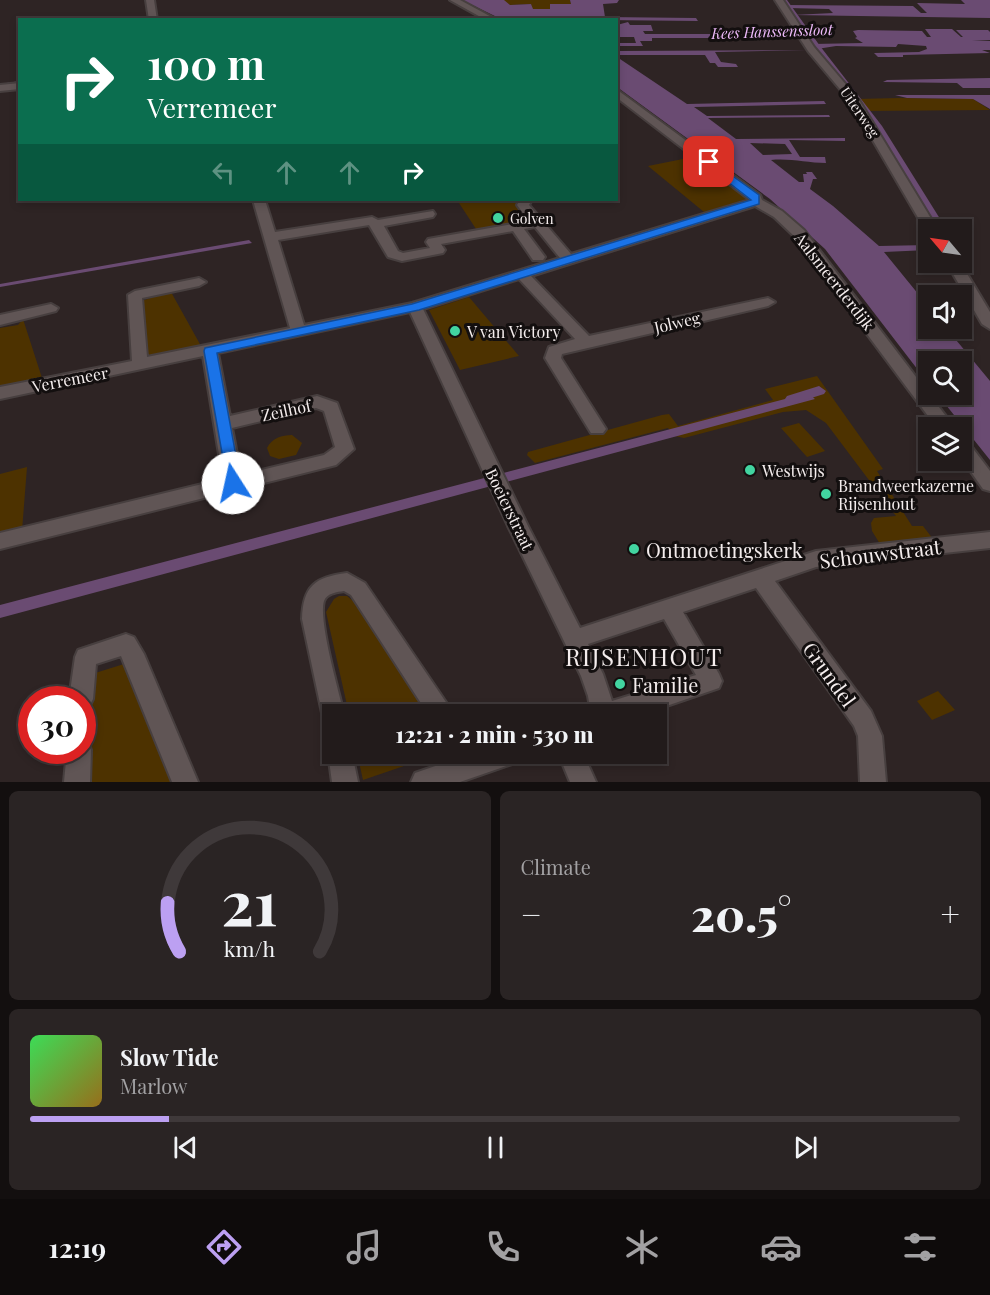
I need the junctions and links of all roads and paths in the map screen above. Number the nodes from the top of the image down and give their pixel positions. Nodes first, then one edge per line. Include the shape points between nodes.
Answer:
1 (150, 0) edge
2 (454, 0) edge
3 (779, 0) edge
4 (153, 18) edge
5 (490, 18) edge
6 (18, 86) edge
7 (0, 88) edge
8 (618, 94) edge
9 (259, 201) edge
10 (525, 201) edge
11 (756, 202) junction
12 (429, 214) dead end
13 (925, 219) edge
14 (538, 223) junction
15 (376, 224) junction
16 (516, 227) junction
17 (271, 237) junction
18 (538, 257) dead end
19 (568, 259) junction
20 (960, 273) edge
21 (522, 274) junction
22 (199, 282) dead end
23 (768, 302) dead end
24 (415, 307) junction
25 (51, 308) dead end
26 (0, 320) edge
27 (990, 324) edge
28 (299, 332) junction
29 (586, 342) junction
30 (210, 351) junction
31 (140, 365) junction
32 (0, 393) edge
33 (939, 417) edge
34 (223, 424) junction
35 (597, 429) dead end
36 (972, 460) edge
37 (233, 483) junction
38 (990, 484) edge
39 (990, 540) edge
40 (0, 541) edge
41 (760, 577) junction
42 (669, 608) junction
43 (574, 639) junction
44 (83, 686) edge
45 (330, 704) edge
46 (435, 704) edge
47 (600, 704) edge
48 (640, 704) edge
49 (78, 764) edge
50 (342, 764) edge
51 (460, 764) edge
52 (575, 764) edge
53 (77, 782) edge
54 (185, 782) edge
55 (345, 782) edge
56 (424, 782) edge
57 (583, 782) edge
58 (873, 782) edge

1 - 4 street
2 - 5 street
3 - 13 street, Uiterweg via 811,48 854,100
6 - 7 street
8 - 11 street, Aalsmeerderdijk via 756,198
9 - 17 street
10 - 14 street via 523,205
11 - 19 street, Verremeer
11 - 33 street, Aalsmeerderdijk via 778,214 807,243
12 - 15 street
14 - 16 street
14 - 19 street
15 - 16 street via 393,254 402,257 438,250 433,242
15 - 17 street via 365,222
16 - 18 street
17 - 28 street
19 - 21 street, Verremeer
20 - 27 street
21 - 24 street, Verremeer
21 - 29 street
22 - 31 street via 135,295
23 - 29 street, Jolweg
24 - 28 street, Verremeer
24 - 43 street, Boeierstraat
25 - 26 street
28 - 30 street, Verremeer
29 - 35 street, Jolweg via 552,355
30 - 31 street, Verremeer
30 - 34 street
31 - 32 street, Verremeer
34 - 37 street
34 - 37 street, Zeilhof via 317,402 331,407 345,449 330,460
36 - 38 street
37 - 40 street, Zeilhof
39 - 41 street, Schouwstraat via 836,556
41 - 42 street, Schouwstraat
41 - 58 street, Grundel via 863,719 870,736
42 - 43 street, Schouwstraat
42 - 48 street via 711,681
43 - 47 street, Boeierstraat
44 - 54 street via 86,657 126,644
45 - 46 street via 313,602 319,591 347,582 358,589
49 - 53 street
50 - 55 street
51 - 56 street
52 - 57 street

